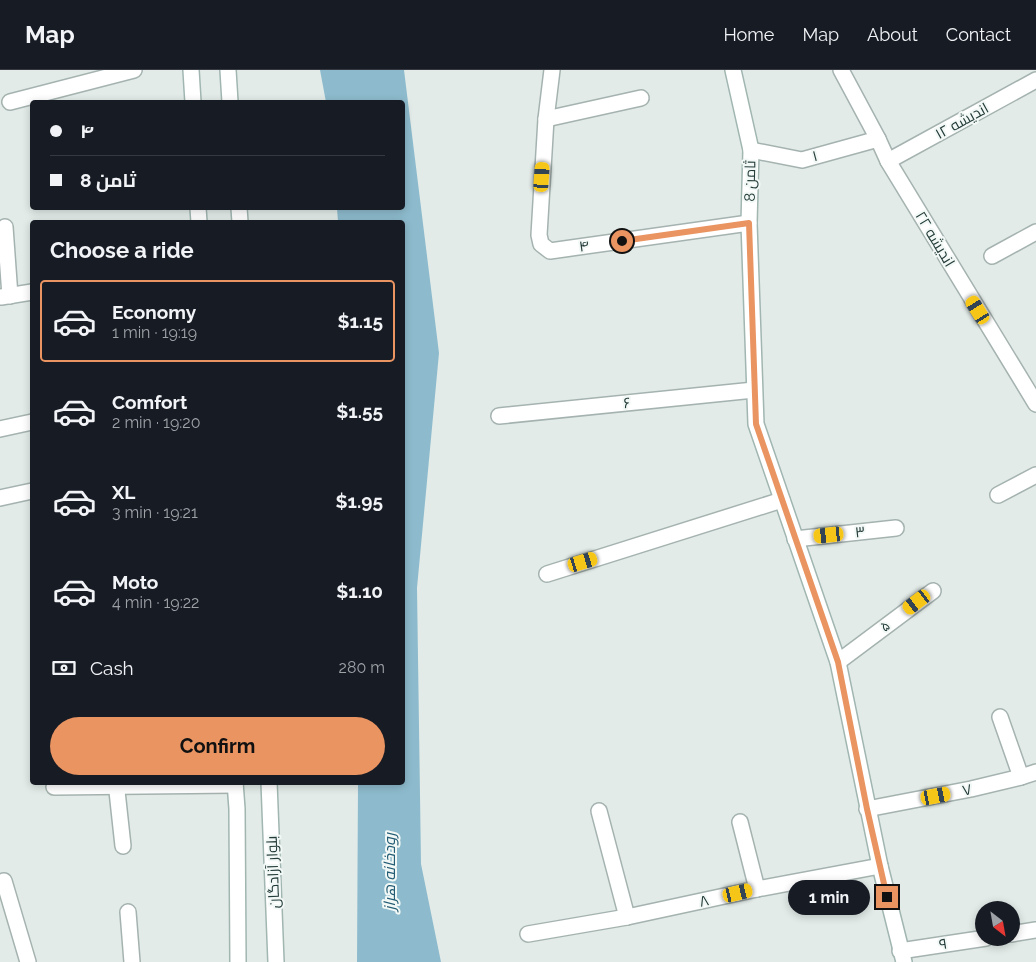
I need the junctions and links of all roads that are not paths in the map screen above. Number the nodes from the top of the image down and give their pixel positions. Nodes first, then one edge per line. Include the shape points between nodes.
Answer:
1 (134, 70) edge
2 (191, 70) edge
3 (228, 70) edge
4 (552, 70) edge
5 (733, 70) edge
6 (841, 70) edge
7 (1036, 80) edge
8 (641, 98) dead end
9 (193, 100) edge
10 (230, 100) edge
11 (10, 102) dead end
12 (546, 119) junction
13 (878, 139) junction
14 (751, 150) junction
15 (888, 161) junction
16 (749, 223) junction
17 (5, 228) dead end
18 (1036, 232) edge
19 (992, 256) dead end
20 (30, 292) edge
21 (5, 297) edge
22 (1030, 381) edge
23 (754, 390) junction
24 (1036, 404) edge
25 (499, 416) dead end
26 (30, 422) edge
27 (0, 429) edge
28 (1036, 475) edge
29 (30, 491) edge
30 (998, 495) dead end
31 (0, 498) edge
32 (782, 500) junction
33 (896, 528) dead end
34 (795, 539) junction
35 (547, 574) dead end
36 (933, 591) dead end
37 (838, 662) junction
38 (1000, 717) dead end
39 (1036, 772) edge
40 (1021, 777) junction
41 (116, 785) edge
42 (235, 785) edge
43 (269, 785) edge
44 (54, 788) dead end
45 (867, 809) junction
46 (599, 812) dead end
47 (740, 822) dead end
48 (123, 846) dead end
49 (880, 866) junction
50 (4, 882) dead end
51 (757, 889) junction
52 (128, 912) dead end
53 (628, 917) junction
54 (1036, 930) edge
55 (1020, 933) edge
56 (528, 934) dead end
57 (975, 940) edge
58 (902, 956) edge
59 (235, 961) edge
60 (28, 962) edge
61 (132, 962) edge
62 (276, 962) edge

1 - 11 street
2 - 9 street
3 - 10 street
4 - 12 street
5 - 14 street, ثامن 8
6 - 13 street, اندیشه ۲۲
7 - 15 street, اندیشه ۱۲
8 - 12 street
12 - 16 street, ۴ via 538,235 541,244 550,251
13 - 14 street, ۱ via 802,160
13 - 15 street, اندیشه ۲۲
14 - 16 street, ثامن 8
15 - 22 street, اندیشه ۲۲
16 - 23 street, ثامن 8
17 - 21 street
18 - 19 street
20 - 21 street
22 - 24 street, اندیشه ۲۲
23 - 25 street, ۶
23 - 32 street, ثامن 8 via 756,424
26 - 27 street
28 - 30 street
29 - 31 street
32 - 34 street, ثامن 8
32 - 35 street
33 - 34 street, ۳
34 - 37 street, ثامن 8
36 - 37 street, ۵
37 - 45 street, ثامن 8
38 - 40 street
39 - 40 street, ۷
40 - 45 street, ۷
41 - 44 street
41 - 48 street
42 - 59 street
43 - 62 street, بلوار آزادگان
45 - 49 street, ثامن 8
46 - 53 street
47 - 51 street
49 - 51 street, ۸
49 - 58 street, ثامن 8
50 - 60 street
51 - 53 street, ۸
52 - 61 street
53 - 56 street, ۸
54 - 55 street
57 - 58 street, ۹

